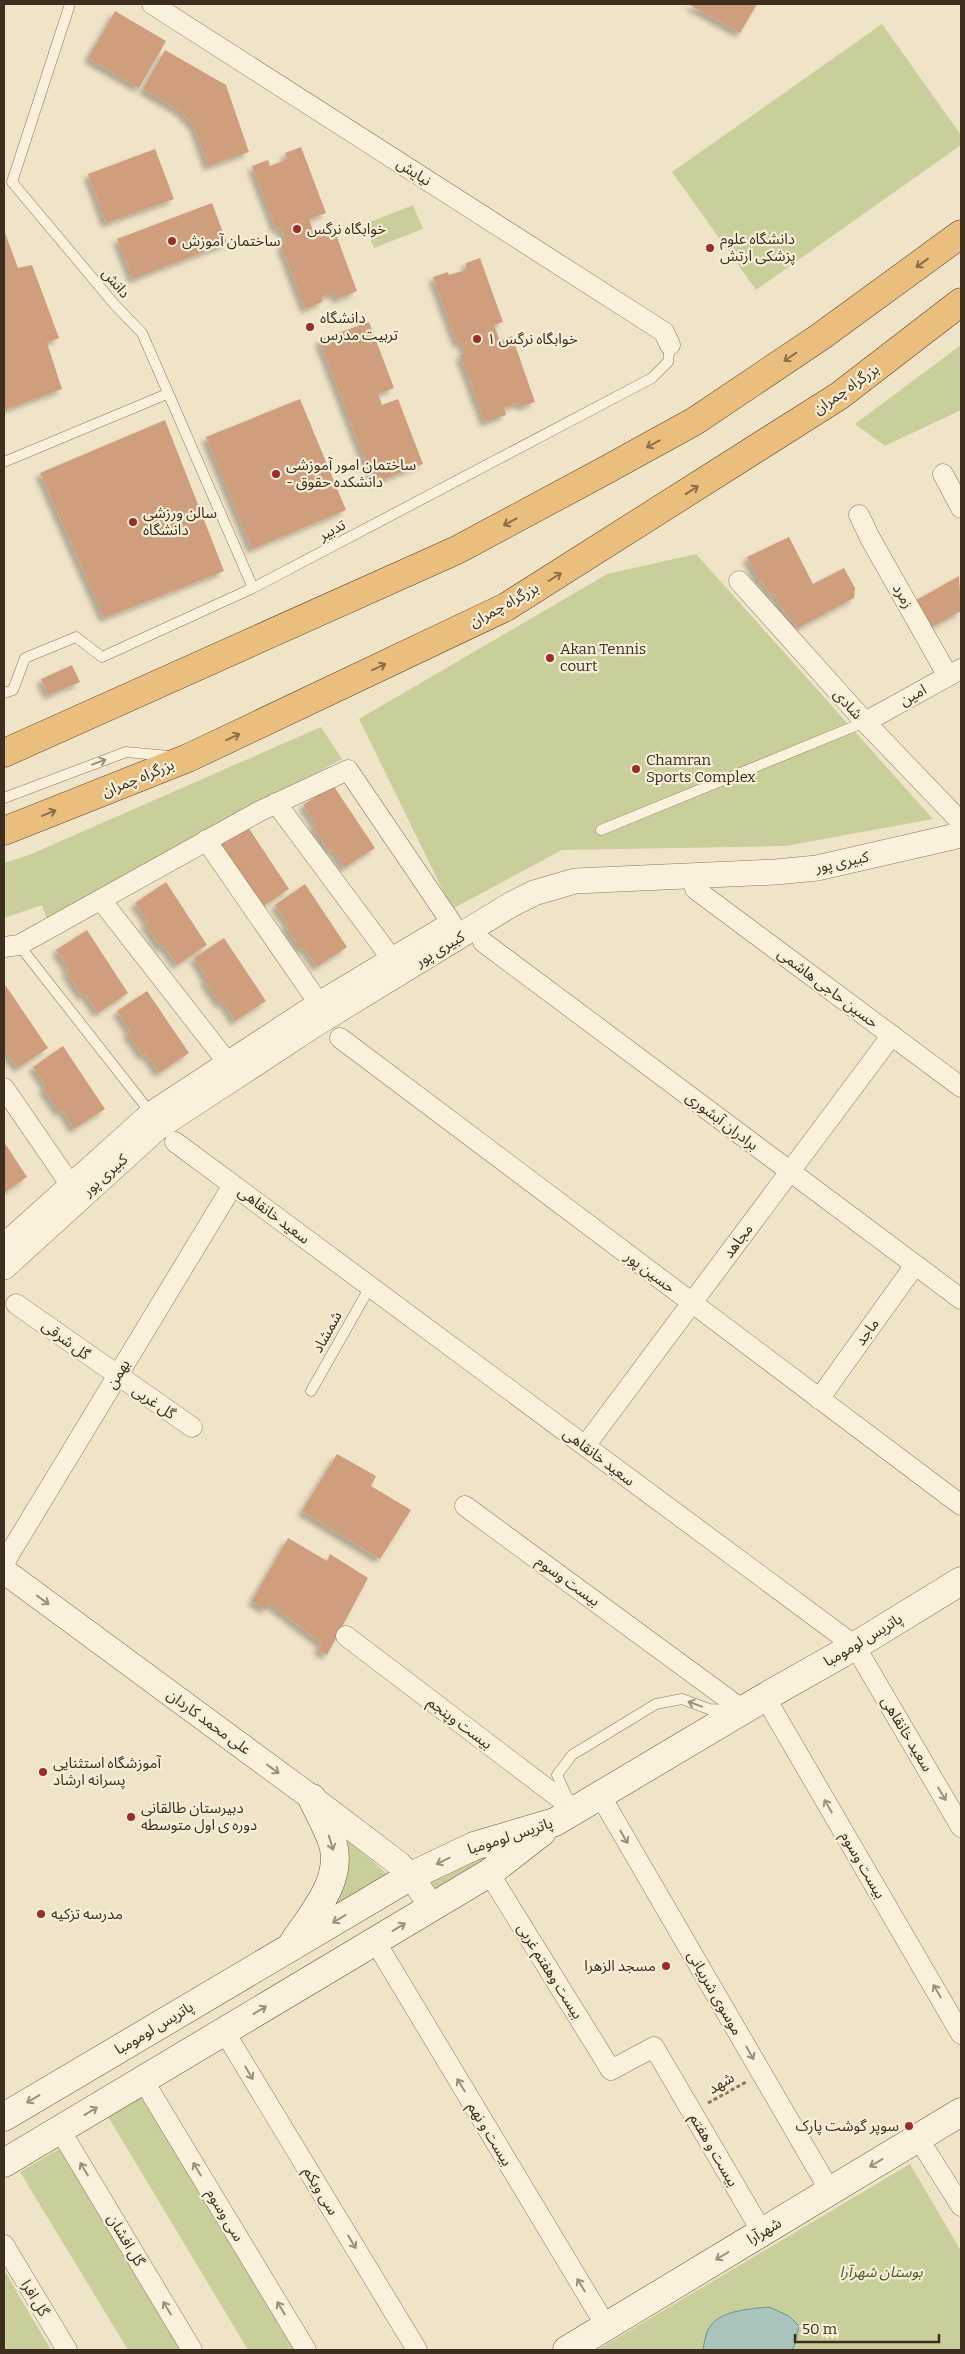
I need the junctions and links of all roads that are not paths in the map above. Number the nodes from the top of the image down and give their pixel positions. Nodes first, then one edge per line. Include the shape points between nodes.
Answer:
1 (70, 4) edge
2 (152, 4) edge
3 (4, 173) edge
4 (12, 182) junction
5 (961, 234) edge
6 (961, 302) edge
7 (670, 345) joint
8 (167, 394) junction
9 (4, 462) edge
10 (943, 474) dead end
11 (961, 508) edge
12 (859, 515) dead end
13 (739, 582) dead end
14 (253, 588) junction
15 (955, 672) edge
16 (4, 693) edge
17 (865, 722) junction
18 (4, 753) edge
19 (188, 758) junction
20 (4, 798) edge
21 (276, 803) junction
22 (961, 822) edge
23 (601, 830) dead end
24 (4, 831) edge
25 (961, 836) edge
26 (206, 840) junction
27 (695, 888) dead end
28 (101, 900) junction
29 (483, 942) dead end
30 (11, 946) edge
31 (392, 959) junction
32 (318, 1002) junction
33 (892, 1035) junction
34 (340, 1038) dead end
35 (228, 1063) junction
36 (961, 1087) edge
37 (4, 1088) edge
38 (150, 1112) junction
39 (176, 1142) dead end
40 (790, 1172) junction
41 (70, 1184) junction
42 (233, 1185) junction
43 (6, 1238) edge
44 (915, 1265) junction
45 (4, 1267) edge
46 (370, 1286) junction
47 (961, 1300) edge
48 (692, 1303) junction
49 (16, 1304) dead end
50 (117, 1376) junction
51 (311, 1391) dead end
52 (819, 1399) junction
53 (192, 1427) dead end
54 (585, 1446) junction
55 (961, 1505) edge
56 (464, 1506) dead end
57 (4, 1563) edge
58 (4, 1571) edge
59 (961, 1581) edge
60 (346, 1636) dead end
61 (855, 1646) junction
62 (754, 1703) junction
63 (600, 1795) junction
64 (312, 1798) junction
65 (565, 1816) junction
66 (961, 1827) edge
67 (489, 1873) junction
68 (411, 1876) junction
69 (432, 1907) junction
70 (375, 1942) junction
71 (290, 1948) junction
72 (154, 2028) junction
73 (224, 2032) junction
74 (961, 2034) edge
75 (654, 2047) joint
76 (174, 2062) junction
77 (143, 2080) junction
78 (961, 2112) edge
79 (4, 2117) edge
80 (60, 2130) junction
81 (918, 2138) junction
82 (4, 2164) edge
83 (830, 2191) junction
84 (961, 2206) edge
85 (762, 2232) junction
86 (4, 2245) edge
87 (606, 2326) junction
88 (67, 2350) edge
89 (192, 2350) edge
90 (306, 2350) edge
91 (417, 2350) edge
92 (567, 2350) edge

1 - 4 lane
2 - 7 street, نیایش via 664,332
3 - 4 lane, دانش
4 - 8 lane, دانش via 108,298 142,333
5 -> 18 highway via 820,337 695,422 457,550
19 -> 6 highway, بزرگراه چمران via 506,607 839,396
7 - 14 lane, تدبیر via 668,362 652,378
8 - 9 lane
8 - 14 lane, دانش
10 - 11 street
12 - 15 street, زمرد via 870,538
13 - 17 street, شادی
14 - 16 lane, تدبیر via 102,657 76,637 25,658 13,690
15 - 17 street, امین
17 - 22 street, شادی
17 - 23 lane
20 -> 19 lane via 126,752
24 -> 19 highway, بزرگراه چمران
21 - 26 street
21 - 31 street
21 - 31 street via 348,770 451,922
25 - 45 street, کبیری پور via 817,868 575,881 534,893 317,1023 157,1128
26 - 28 street
26 - 32 street
27 - 33 street, حسین حاجی هاشمی
28 - 30 street
28 - 35 street
29 - 40 street, برادران آبشوری
30 - 38 lane
31 - 32 street
32 - 35 street
33 - 36 street, حسین حاجی هاشمی
33 - 40 street, مجاهد
34 - 48 street, حسین پور
35 - 38 street
37 - 41 street
38 - 41 street
39 - 42 street, سعید خانقاهی
40 - 44 street, برادران آبشوری
40 - 48 street, مجاهد
41 - 43 street
42 - 46 street, سعید خانقاهی
42 - 50 street, بهمن
44 - 47 street, برادران آبشوری
44 - 52 street, ماجد
46 - 51 lane, شمشاد
46 - 54 street, سعید خانقاهی
48 - 52 street, حسین پور
48 - 54 street, مجاهد
49 - 50 street, گل شرقی
50 - 53 street, گل غربی
50 - 57 street, بهمن
52 - 55 street, حسین پور
54 - 61 street, سعید خانقاهی
56 - 62 street, بیست وسوم
58 -> 64 street, علی محمد کاردان
59 - 61 main road, پاتریس لومومبا
60 - 65 street, بیست وپنجم
61 - 62 main road, پاتریس لومومبا
61 -> 66 street, سعید خانقاهی
62 - 63 main road, پاتریس لومومبا
62 -> 65 lane via 709,1709 682,1699 656,1704 633,1717 572,1755 557,1775
74 -> 62 street, بیست وسوم
63 - 65 main road, پاتریس لومومبا
63 -> 83 street, موسوی شربیانی
64 - 68 street, علی محمد کاردان
64 -> 71 main road via 333,1845 335,1867 328,1889
65 - 67 main road
65 -> 68 main road, پاتریس لومومبا via 474,1846
67 - 69 main road
67 - 75 street, بیست وهفتم غربی via 611,2070
68 - 69 street, علی محمد کاردان
68 -> 71 main road, پاتریس لومومبا
70 -> 69 main road
73 -> 70 main road
87 -> 70 street, بیست و نهم
71 - 72 main road, پاتریس لومومبا
72 - 76 main road via 171,2023 183,2025 190,2035
72 -> 79 main road, پاتریس لومومبا
73 - 76 main road
73 -> 91 street, سی ویکم
75 - 85 street, بیست و هفتم
76 - 77 main road
80 -> 77 main road
90 -> 77 street, سی وسوم
78 - 81 main road, شهرآرا
80 - 82 main road
89 -> 80 street, گل افشان
81 -> 83 main road, شهرآرا
81 - 84 street
83 - 85 main road, شهرآرا
85 -> 87 main road, شهرآرا
86 - 88 street, گل افرا
87 - 92 main road, شهرآرا

